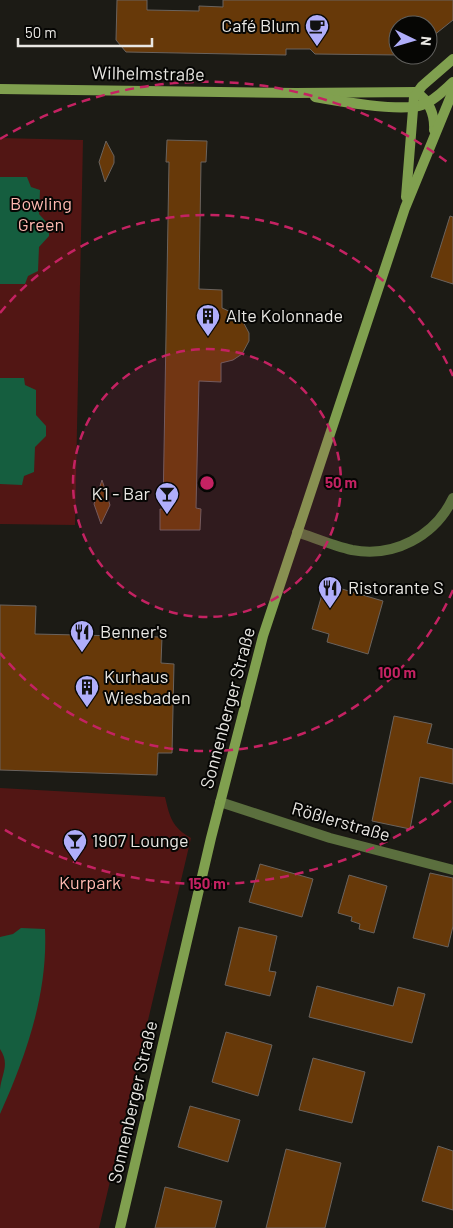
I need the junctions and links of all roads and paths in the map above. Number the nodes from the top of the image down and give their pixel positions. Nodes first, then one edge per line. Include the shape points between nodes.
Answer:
1 (453, 59) edge
2 (453, 82) edge
3 (0, 89) edge
4 (453, 91) edge
5 (416, 92) junction
6 (296, 93) junction
7 (427, 103) junction
8 (412, 107) junction
9 (434, 136) junction
10 (405, 208) junction
11 (453, 498) edge
12 (297, 532) junction
13 (220, 802) junction
14 (453, 870) edge
15 (120, 1228) edge

1 - 5 main road
2 - 7 main road, Wilhelmstraße
3 - 6 main road, Wilhelmstraße
4 - 9 main road, Sonnenberger Straße
5 - 6 main road, Wilhelmstraße
5 - 7 main road, Sonnenberger Straße
5 - 8 main road, Sonnenberger Straße
6 - 8 main road, Wilhelmstraße via 341,102
7 - 8 main road, Wilhelmstraße
7 - 9 main road, Sonnenberger Straße via 434,116
8 - 10 main road, Sonnenberger Straße
9 - 10 main road, Sonnenberger Straße
10 - 12 main road, Sonnenberger Straße
11 - 12 street via 433,527 397,548 351,550
12 - 13 main road, Sonnenberger Straße via 264,636
13 - 14 street, Rößlerstraße via 330,838
13 - 15 main road, Sonnenberger Straße

